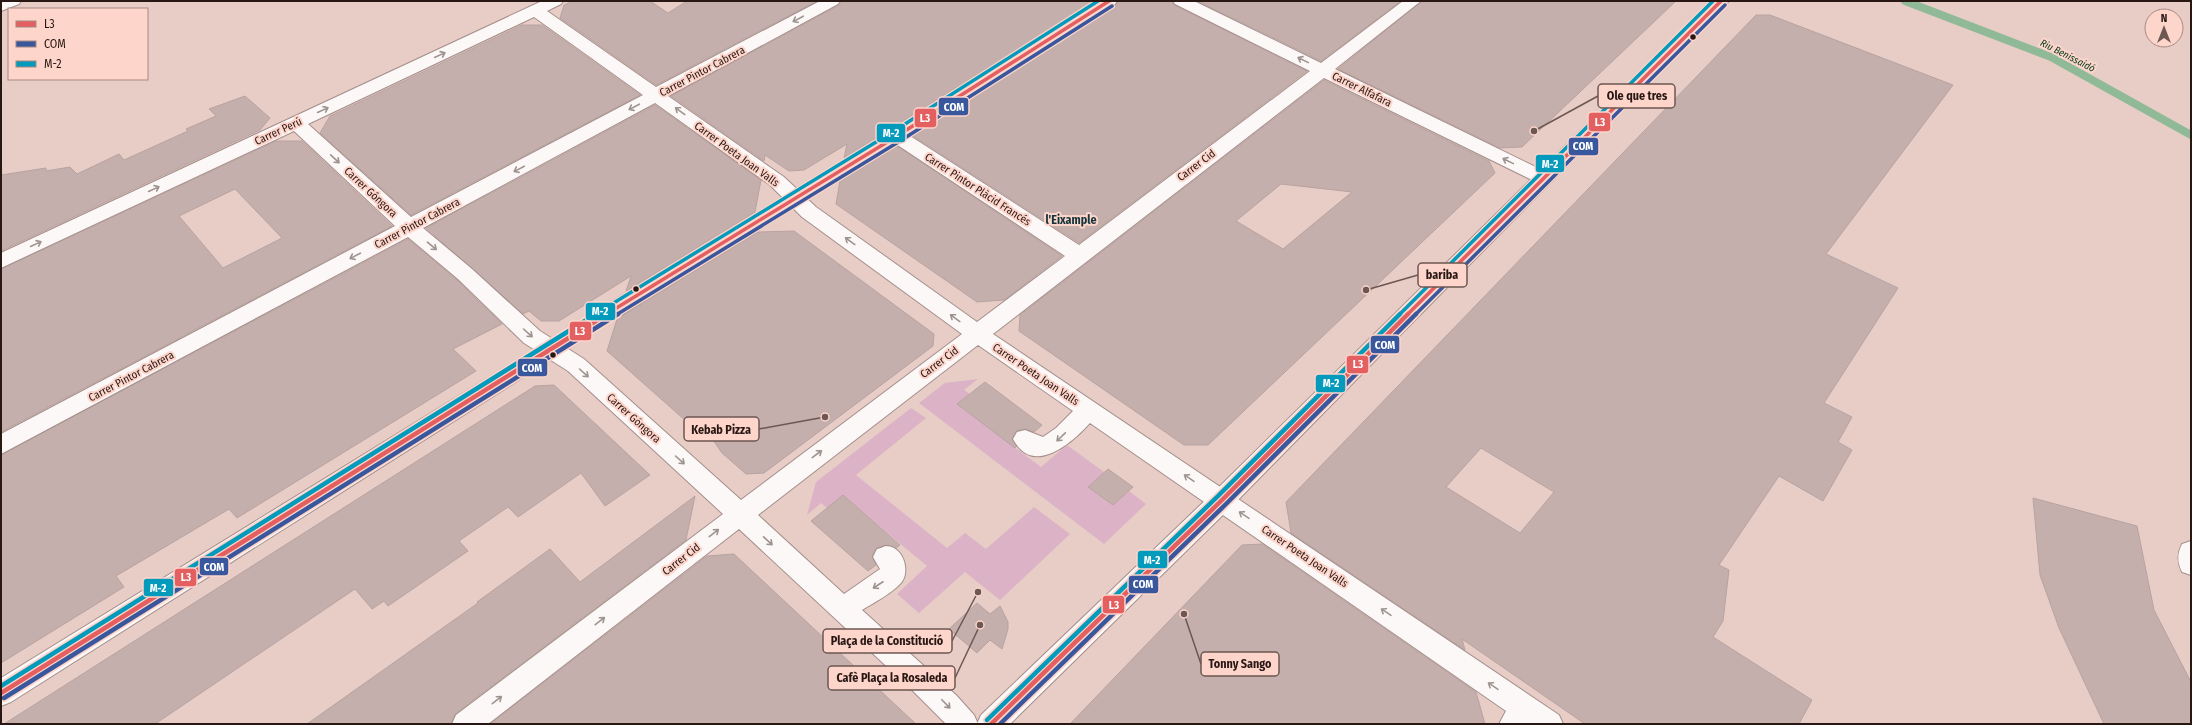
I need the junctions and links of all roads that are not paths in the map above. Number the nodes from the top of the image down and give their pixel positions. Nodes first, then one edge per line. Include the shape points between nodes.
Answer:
1 (14, 1) edge
2 (555, 1) edge
3 (832, 1) edge
4 (1109, 1) edge
5 (1181, 1) edge
6 (1413, 1) edge
7 (1716, 2) edge
8 (1, 6) edge
9 (535, 10) junction
10 (1323, 70) junction
11 (657, 95) junction
12 (296, 123) junction
13 (897, 136) junction
14 (1543, 178) junction
15 (795, 199) junction
16 (409, 227) junction
17 (1079, 254) junction
18 (1, 261) edge
19 (976, 333) junction
20 (553, 350) junction
21 (1088, 410) junction
22 (1025, 439) dead end
23 (1, 446) edge
24 (1222, 500) junction
25 (739, 514) junction
26 (2191, 552) edge
27 (886, 556) dead end
28 (2191, 564) edge
29 (842, 609) junction
30 (1, 693) edge
31 (1519, 716) edge
32 (466, 724) edge
33 (964, 724) edge
34 (991, 724) edge
35 (1548, 724) edge

1 - 8 street
2 - 9 street, Carrer Perú
3 -> 11 street, Carrer Pintor Cabrera
4 - 13 street
10 -> 5 street, Carrer Alfafara
6 - 10 street, Carrer Cid
7 - 14 street
9 - 11 street, Carrer Poeta Joan Valls
12 -> 9 street, Carrer Perú
14 -> 10 street, Carrer Alfafara
10 - 17 street, Carrer Cid
15 -> 11 street, Carrer Poeta Joan Valls via 777,181
11 -> 16 street, Carrer Pintor Cabrera
12 -> 16 street, Carrer Góngora
18 -> 12 street, Carrer Perú
13 - 15 street
13 - 17 street, Carrer Pintor Plàcid Francés
14 - 24 street
19 -> 15 street, Carrer Poeta Joan Valls via 809,212
15 - 20 street
16 -> 20 street, Carrer Góngora via 465,274 532,337
16 -> 23 street, Carrer Pintor Cabrera
17 - 19 street, Carrer Cid
19 - 21 street, Carrer Poeta Joan Valls
25 -> 19 street, Carrer Cid
20 -> 25 street, Carrer Góngora via 576,365
20 - 30 street
21 -> 22 street via 1054,443 1043,447 1035,446
24 -> 21 street, Carrer Poeta Joan Valls
31 -> 24 street, Carrer Poeta Joan Valls
24 - 34 street
25 -> 29 street, Carrer Góngora
32 -> 25 street, Carrer Cid
26 - 28 street
27 -> 29 street via 893,564 892,574
29 -> 33 street, Carrer Góngora via 942,699
31 - 35 street, Carrer Poeta Joan Valls

